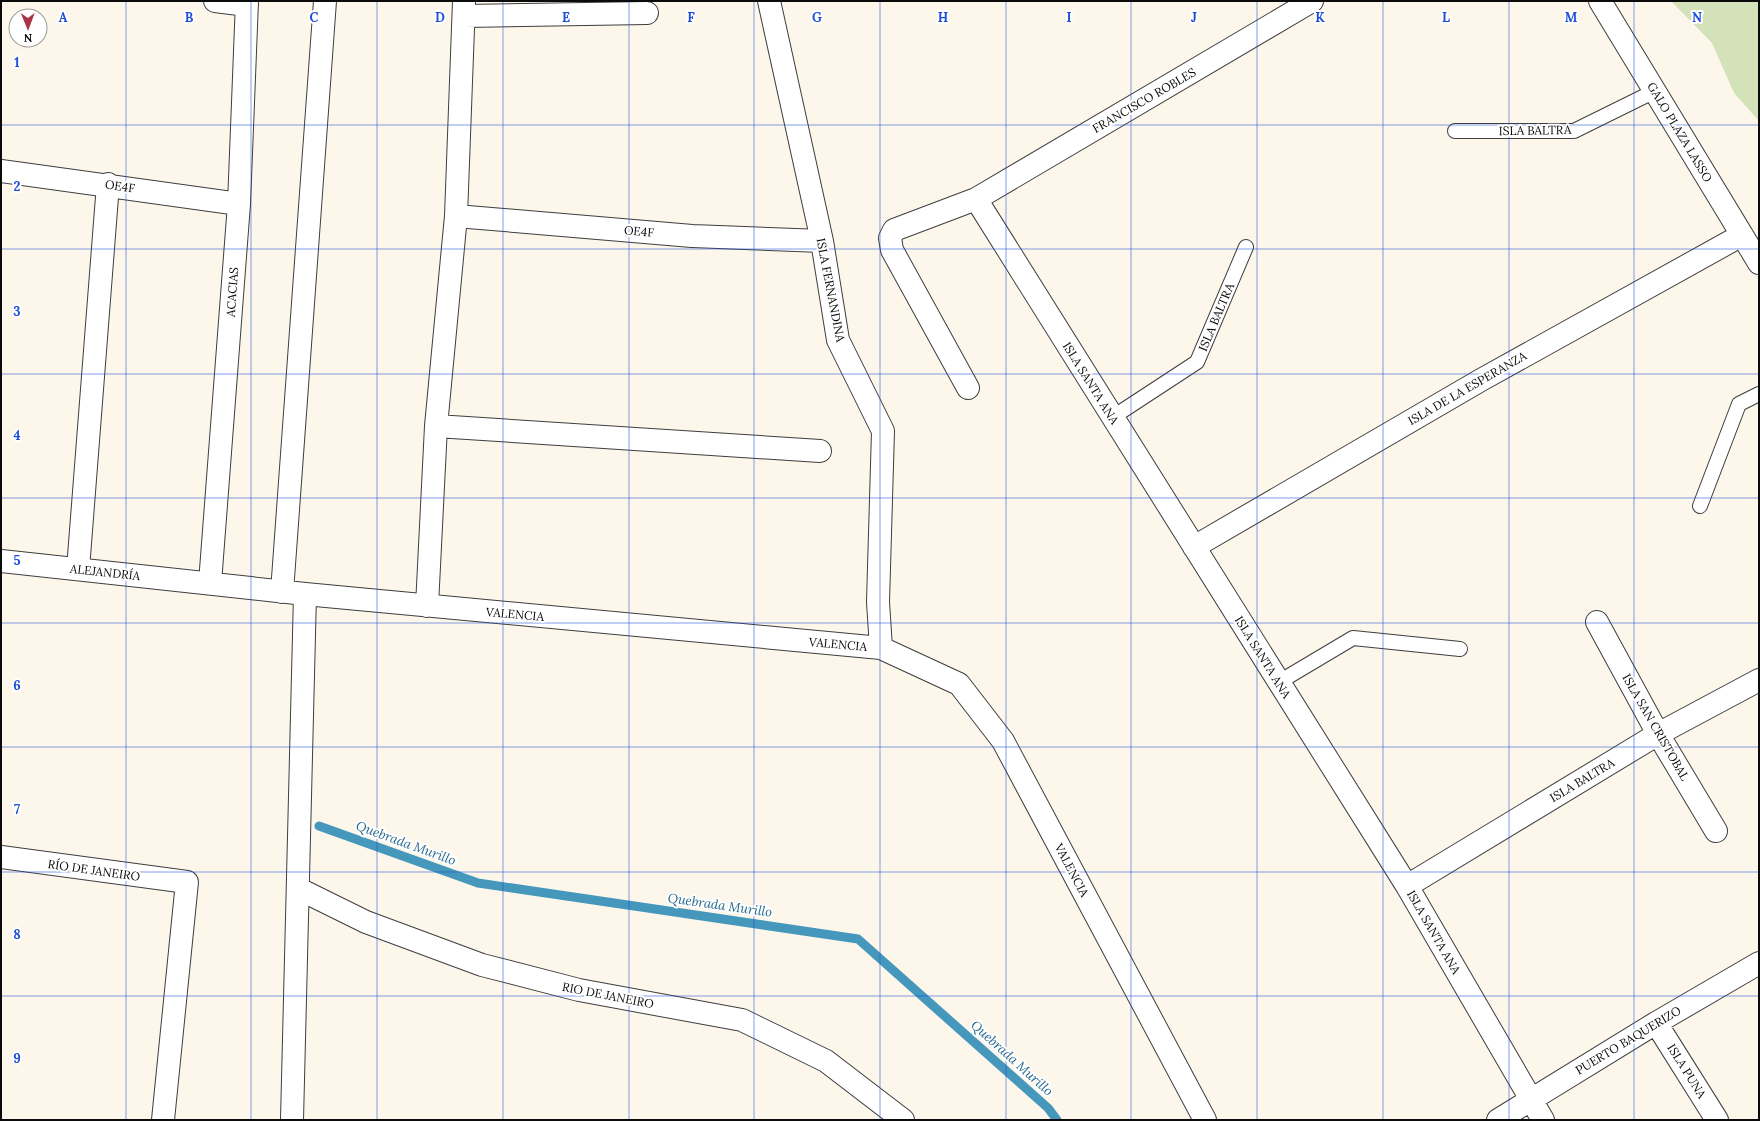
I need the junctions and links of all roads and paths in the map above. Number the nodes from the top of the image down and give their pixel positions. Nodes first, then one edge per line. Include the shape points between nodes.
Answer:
1 (215, 1) edge
2 (325, 1) edge
3 (769, 1) edge
4 (1312, 1) edge
5 (1600, 1) edge
6 (247, 3) edge
7 (464, 8) edge
8 (647, 13) dead end
9 (1655, 91) junction
10 (1455, 131) dead end
11 (1, 171) edge
12 (108, 184) junction
13 (976, 199) junction
14 (239, 204) junction
15 (456, 216) junction
16 (1742, 235) junction
17 (822, 241) junction
18 (1246, 247) dead end
19 (1759, 262) edge
20 (968, 388) dead end
21 (1759, 394) edge
22 (1113, 417) junction
23 (436, 426) junction
24 (820, 451) dead end
25 (1700, 506) dead end
26 (1194, 547) junction
27 (1, 561) edge
28 (78, 569) junction
29 (210, 583) junction
30 (282, 592) junction
31 (305, 594) junction
32 (427, 606) junction
33 (1597, 622) dead end
34 (881, 648) junction
35 (1460, 648) dead end
36 (1759, 680) edge
37 (1278, 682) junction
38 (1658, 734) junction
39 (1716, 831) dead end
40 (2, 862) edge
41 (1407, 886) junction
42 (299, 889) junction
43 (1759, 962) edge
44 (1656, 1022) junction
45 (1531, 1100) junction
46 (162, 1120) edge
47 (292, 1120) edge
48 (904, 1120) edge
49 (1205, 1120) edge
50 (1498, 1120) edge
51 (1543, 1120) edge
52 (1718, 1120) edge

1 - 6 street
2 - 30 street
3 - 17 street, ISLA FERNANDINA
4 - 13 street, FRANCISCO ROBLES
5 - 9 street, GALO PLAZA LASSO
6 - 14 street, ACACIAS
7 - 8 street
7 - 15 street
9 - 10 lane, ISLA BALTRA via 1574,131
9 - 16 street, GALO PLAZA LASSO
11 - 12 street, OE4F
12 - 14 street, OE4F
12 - 28 street
13 - 20 street, FRANCISCO ROBLES via 894,230 890,238 892,250
13 - 22 street, ISLA SANTA ANA
14 - 29 street, ACACIAS
15 - 17 street, OE4F via 692,236
15 - 23 street
16 - 19 street, GALO PLAZA LASSO
16 - 26 street, ISLA DE LA ESPERANZA via 1481,380
17 - 34 street, ISLA FERNANDINA via 838,340 883,431 878,602
18 - 22 lane, ISLA BALTRA via 1196,362
21 - 25 lane via 1739,404
22 - 26 street, ISLA SANTA ANA
23 - 24 street
23 - 32 street
26 - 37 street, ISLA SANTA ANA
27 - 28 street, ALEJANDRÍA
28 - 29 street, ALEJANDRÍA
29 - 30 street, VALENCIA
30 - 31 street, VALENCIA
31 - 32 street, VALENCIA
31 - 42 street
32 - 34 street, VALENCIA
33 - 38 street, ISLA SAN CRISTOBAL
34 - 49 street, VALENCIA via 959,684 1002,741
35 - 37 lane via 1353,638
36 - 38 street, ISLA BALTRA
37 - 41 street, ISLA SANTA ANA
38 - 39 street, ISLA SAN CRISTOBAL
38 - 41 street, ISLA BALTRA
40 - 46 street, RÍO DE JANEIRO via 187,882
41 - 45 street, ISLA SANTA ANA
42 - 47 street
42 - 48 street, RIO DE JANEIRO via 366,922 482,965 579,990 742,1020 826,1061
43 - 44 street, PUERTO BAQUERIZO
44 - 45 street, PUERTO BAQUERIZO
44 - 52 street, ISLA PUNA
45 - 50 street, PUERTO BAQUERIZO
45 - 51 street, ISLA SANTA ANA

